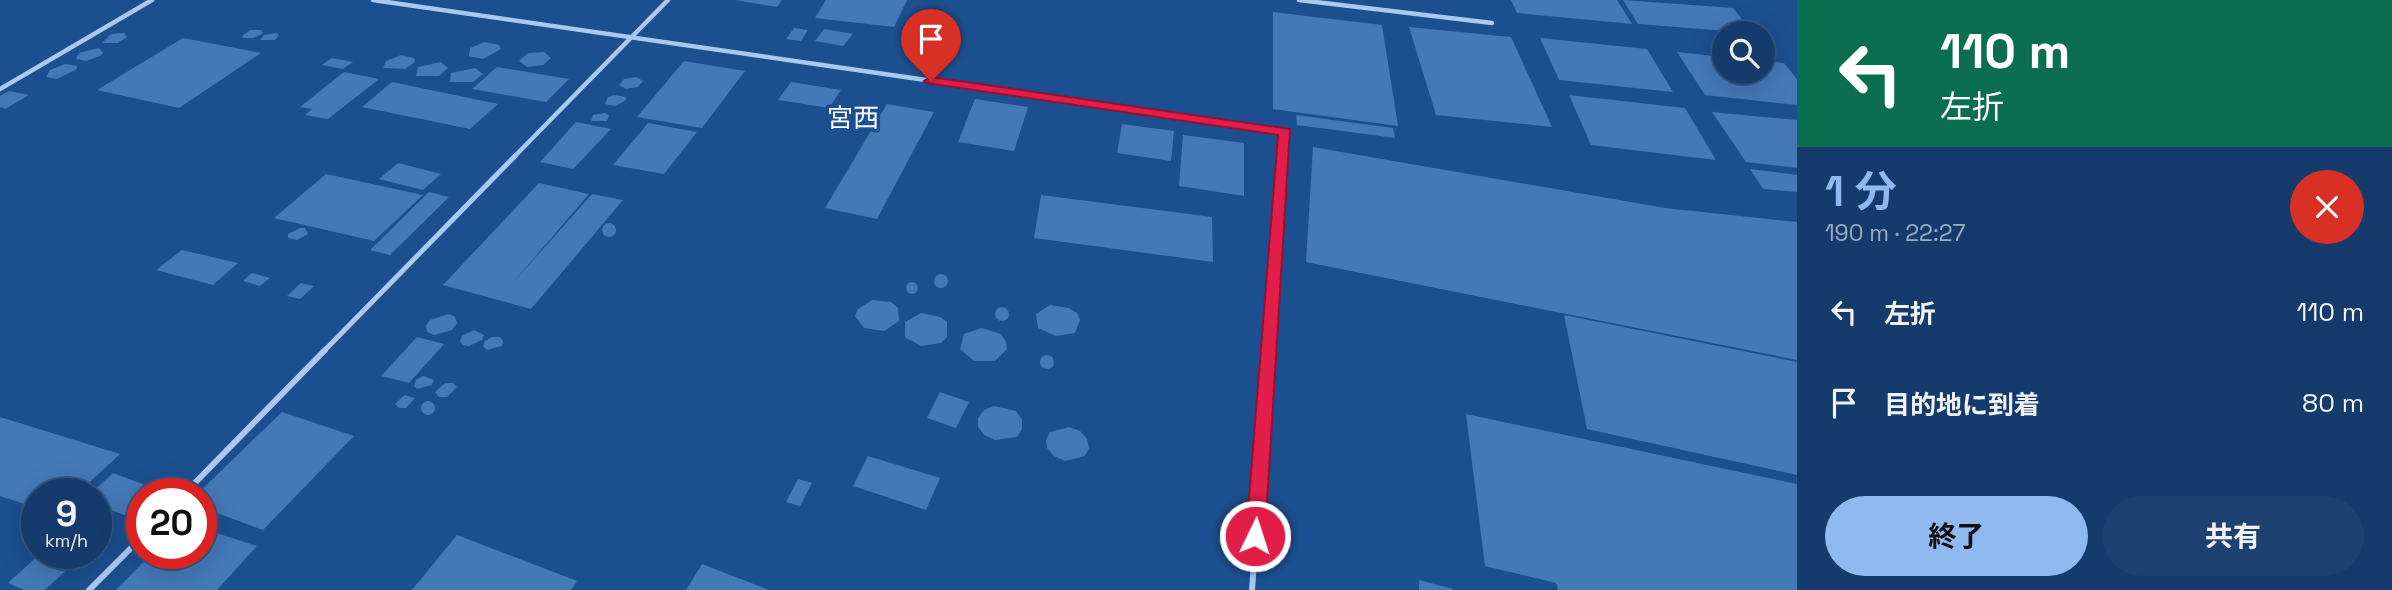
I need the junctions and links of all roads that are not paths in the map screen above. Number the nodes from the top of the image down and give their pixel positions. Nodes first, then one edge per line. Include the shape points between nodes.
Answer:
1 (152, 0) edge
2 (373, 0) edge
3 (668, 0) edge
4 (1300, 0) edge
5 (1492, 23) dead end
6 (631, 37) junction
7 (0, 89) edge
8 (200, 478) edge
9 (126, 553) edge
10 (89, 590) edge
11 (1252, 590) edge

1 - 7 lane
2 - 6 lane
3 - 6 lane
4 - 5 lane
6 - 8 lane
6 - 11 lane via 1285,132
9 - 10 lane

